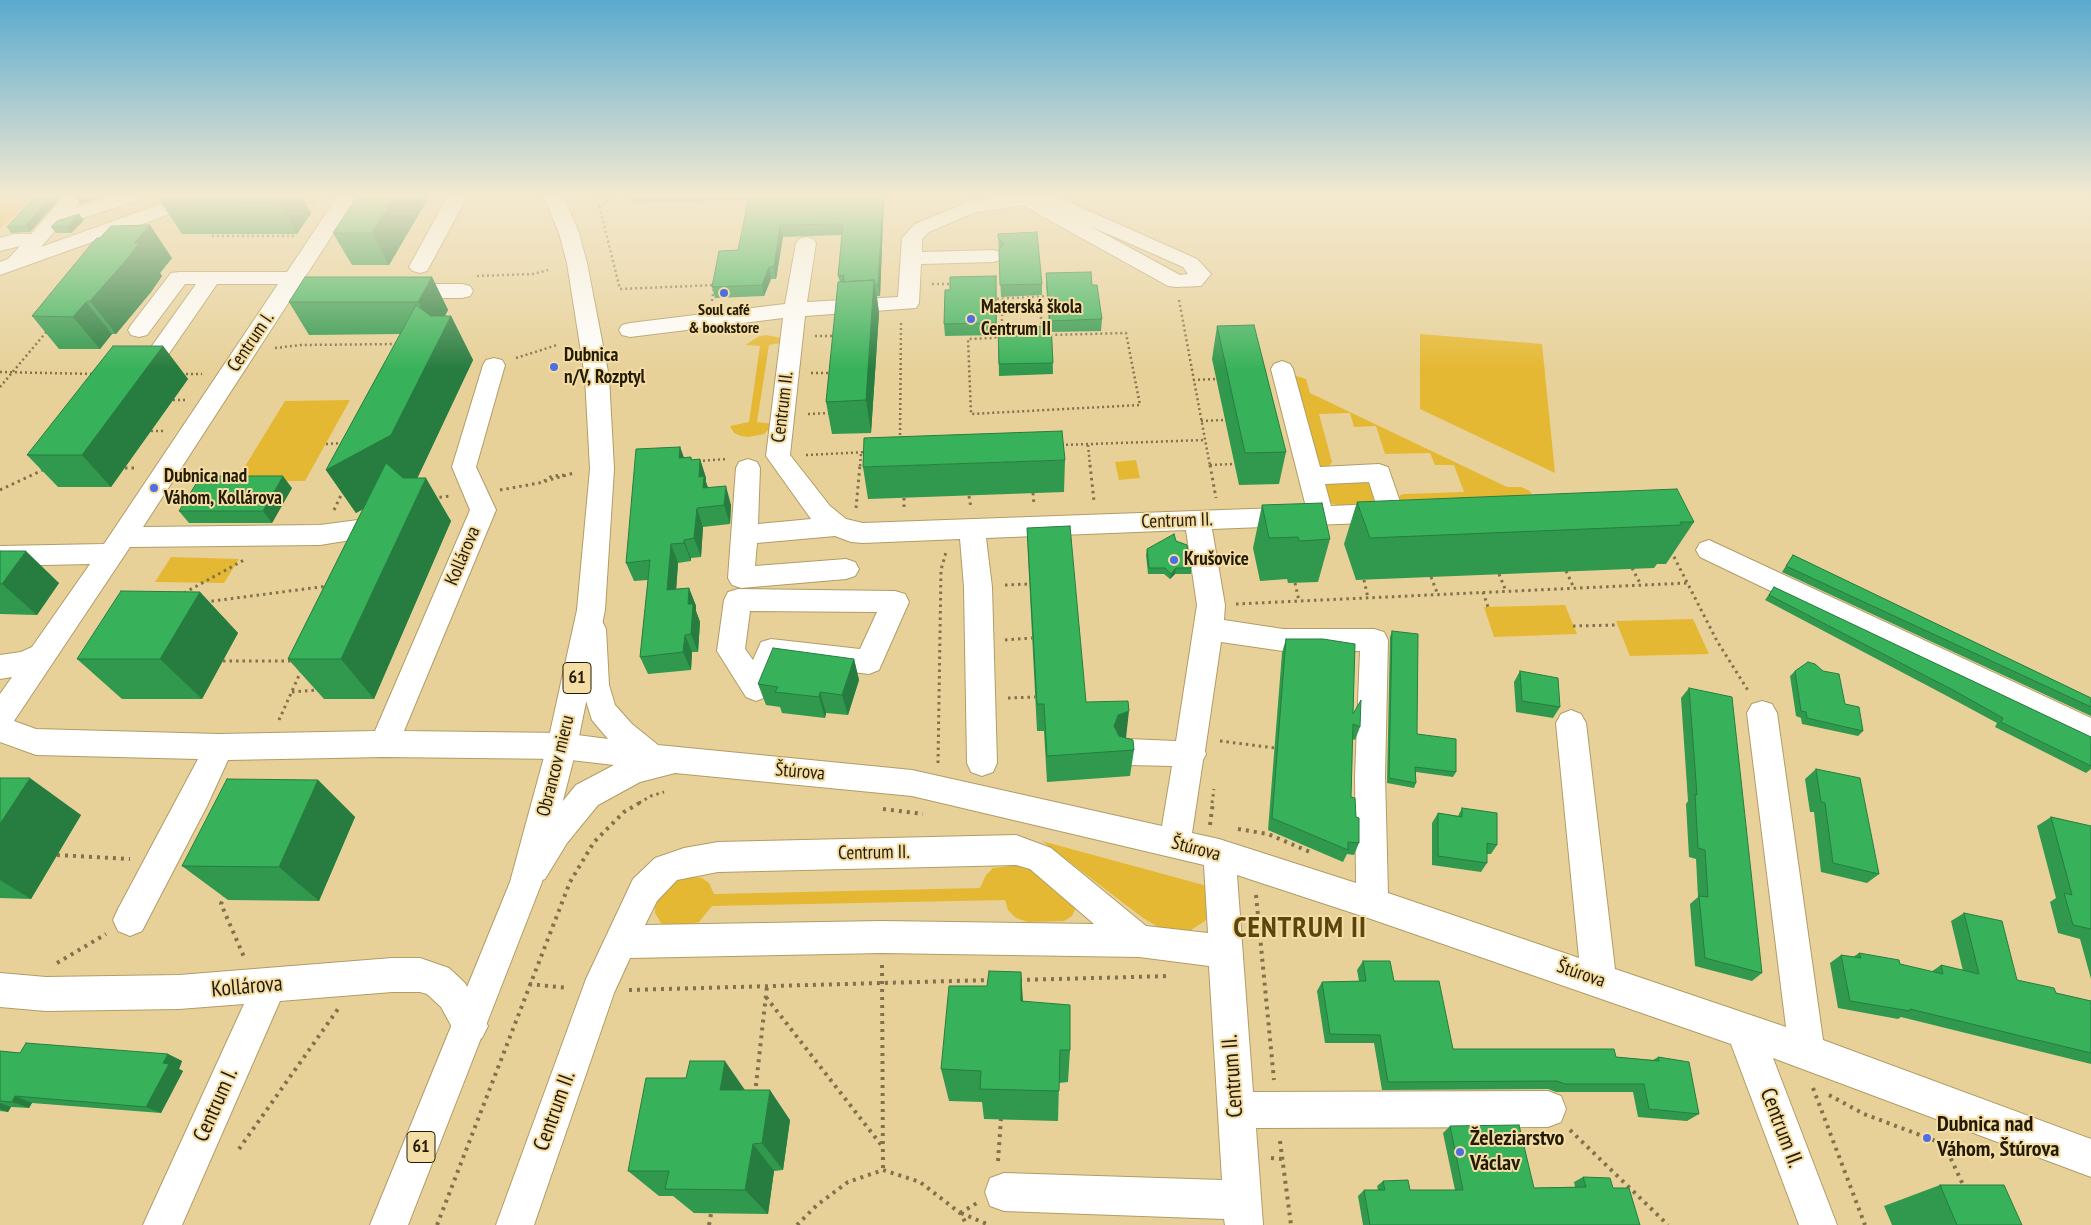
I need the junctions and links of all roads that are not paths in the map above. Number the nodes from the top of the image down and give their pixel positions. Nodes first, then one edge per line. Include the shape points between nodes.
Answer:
1 (21, 254) edge
2 (40, 254) edge
3 (314, 254) edge
4 (427, 254) edge
5 (575, 254) edge
6 (804, 254) edge
7 (911, 254) edge
8 (974, 254) edge
9 (1127, 254) edge
10 (1170, 254) edge
11 (993, 256) dead end
12 (7, 267) edge
13 (420, 267) dead end
14 (211, 278) junction
15 (295, 288) junction
16 (462, 291) dead end
17 (381, 292) edge
18 (795, 310) junction
19 (139, 330) dead end
20 (630, 330) dead end
21 (160, 350) edge
22 (494, 366) dead end
23 (1282, 369) dead end
24 (739, 463) road end
25 (1310, 476) junction
26 (1321, 515) junction
27 (847, 517) junction
28 (1198, 521) junction
29 (373, 528) edge
30 (972, 529) junction
31 (744, 535) junction
32 (117, 545) junction
33 (1710, 550) dead end
34 (0, 556) edge
35 (846, 569) dead end
36 (591, 610) junction
37 (1210, 617) junction
38 (42, 656) junction
39 (0, 667) edge
40 (756, 689) joint
41 (1762, 713) road end
42 (0, 718) edge
43 (1571, 723) dead end
44 (0, 729) edge
45 (2091, 732) edge
46 (384, 744) junction
47 (562, 746) junction
48 (219, 748) junction
49 (1128, 752) edge
50 (1191, 754) junction
51 (651, 757) junction
52 (681, 761) junction
53 (982, 763) dead end
54 (1175, 843) junction
55 (1219, 854) junction
56 (526, 882) junction
57 (1372, 903) junction
58 (130, 920) road end
59 (1139, 941) junction
60 (620, 942) junction
61 (1224, 952) junction
62 (1599, 980) junction
63 (263, 985) junction
64 (0, 990) edge
65 (470, 1026) junction
66 (1744, 1030) junction
67 (1802, 1051) junction
68 (1548, 1109) road end
69 (1236, 1110) junction
70 (2091, 1158) edge
71 (1001, 1178) road end
72 (1243, 1212) edge
73 (162, 1225) edge
74 (389, 1225) edge
75 (515, 1225) edge
76 (1818, 1225) edge

1 - 12 street
2 - 12 street
3 - 15 street, Centrum I.
4 - 13 street
5 - 36 street, Obrancov mieru / 61 via 597,378 602,469
6 - 18 street, Centrum II.
7 - 18 street via 906,294
8 - 11 street
9 - 10 street via 1176,281 1193,281 1200,274 1190,263
14 - 15 street
14 - 19 street via 179,278
14 - 21 street
15 - 32 street, Centrum I. via 234,366
16 - 17 street
18 - 20 street
18 - 27 street, Centrum II. via 778,456 821,513
22 - 46 street, Kollárova via 464,467 483,510
23 - 25 street
24 - 31 street
25 - 26 street
25 - 26 street, Centrum II. via 1379,473 1401,513
26 - 28 street, Centrum II.
27 - 30 street, Centrum II. via 851,532 863,534
27 - 31 street
28 - 30 street, Centrum II.
28 - 37 street
29 - 32 street via 320,536
30 - 53 street via 978,587
31 - 35 street via 741,578
32 - 34 street via 92,553
32 - 38 street, Centrum I.
33 - 45 street
36 - 47 street, Obrancov mieru / 61
36 - 51 street via 595,685 602,711 621,733
37 - 50 street
37 - 57 street via 1283,640 1374,640 1370,776
38 - 39 street
38 - 42 street, Centrum I.
40 - 40 street via 731,651 738,600 895,602 869,662 772,650
41 - 67 street
43 - 62 street
44 - 48 street via 36,742
46 - 47 street
46 - 48 street
47 - 51 street, Štúrova
47 - 56 street, Obrancov mieru / 61
48 - 58 street
49 - 50 street
50 - 54 street
51 - 52 street, Štúrova
52 - 54 street, Štúrova via 912,783
52 - 56 street via 634,770 587,795 556,832
54 - 55 street, Štúrova
55 - 57 street, Štúrova
55 - 61 street, Centrum II.
56 - 65 street, Obrancov mieru / 61
57 - 62 street, Štúrova
59 - 60 street via 882,937
59 - 60 street, Centrum II. via 1040,858 1016,850 718,856 684,862 666,869 645,890
59 - 61 street
60 - 75 street, Centrum II. via 598,991
61 - 69 street, Centrum II.
62 - 66 street, Štúrova
63 - 64 street, Kollárova via 179,992 46,994
63 - 65 street, Kollárova via 420,975 438,980 453,995
63 - 73 street, Centrum I.
65 - 74 street, Obrancov mieru / 61
66 - 67 street, Štúrova
66 - 76 street, Centrum II.
67 - 70 street, Štúrova
68 - 69 street
69 - 72 street, Centrum II.
71 - 72 street, Centrum II.

